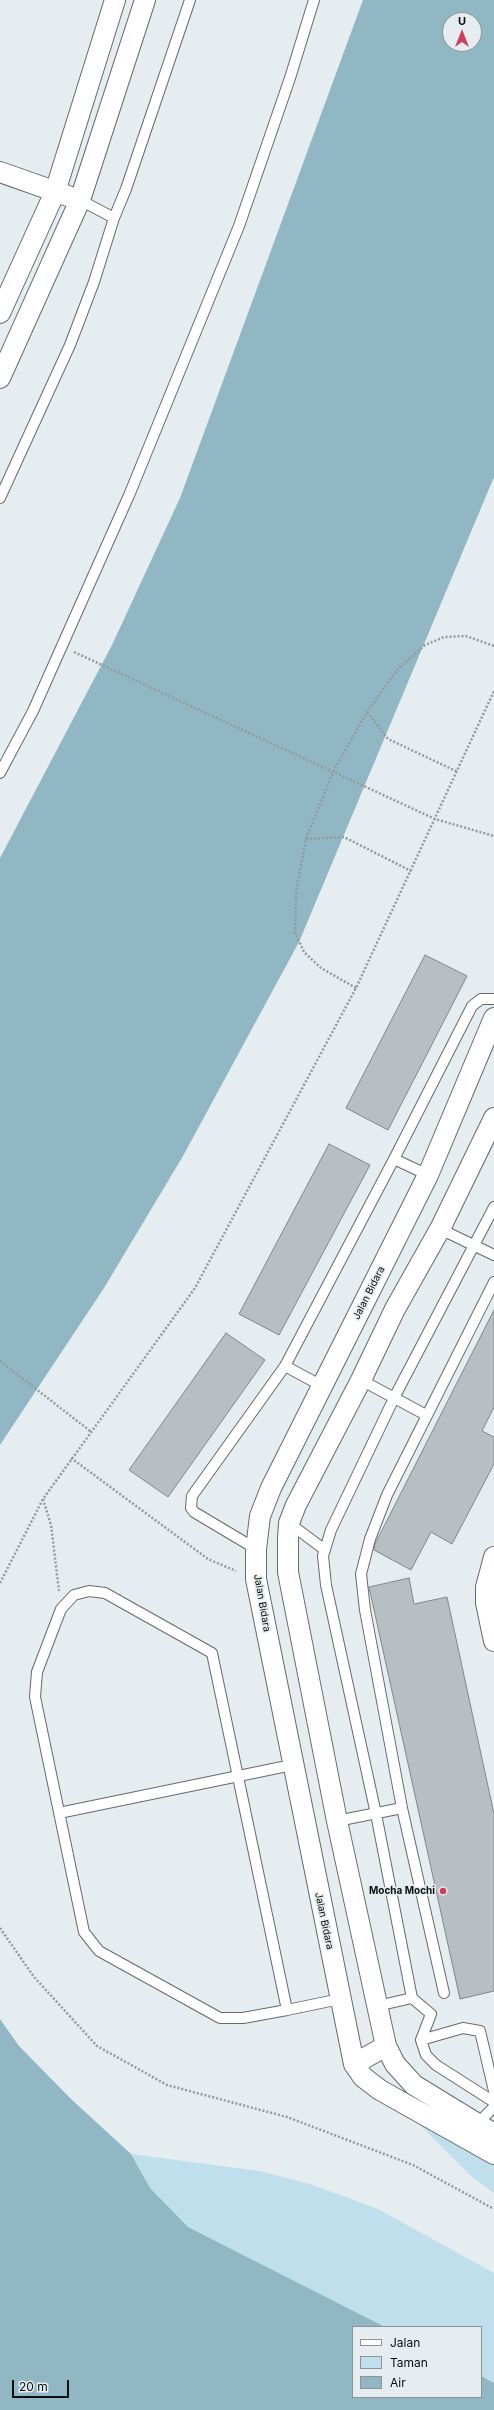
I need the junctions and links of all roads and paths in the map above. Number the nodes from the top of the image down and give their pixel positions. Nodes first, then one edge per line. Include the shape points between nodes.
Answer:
1 (115, 0) edge
2 (145, 0) edge
3 (190, 0) edge
4 (314, 0) edge
5 (0, 172) edge
6 (55, 192) junction
7 (80, 200) junction
8 (114, 218) junction
9 (0, 313) edge
10 (0, 378) edge
11 (0, 498) edge
12 (494, 646) edge
13 (86, 658) dead end
14 (494, 691) edge
15 (367, 712) junction
16 (333, 772) junction
17 (458, 772) junction
18 (0, 773) edge
19 (435, 819) junction
20 (494, 836) edge
21 (306, 839) junction
22 (411, 871) junction
23 (356, 988) junction
24 (494, 999) edge
25 (494, 1018) edge
26 (490, 1043) edge
27 (494, 1118) edge
28 (394, 1159) junction
29 (428, 1175) junction
30 (494, 1207) edge
31 (440, 1229) junction
32 (474, 1245) junction
33 (494, 1255) edge
34 (494, 1282) edge
35 (369, 1294) junction
36 (395, 1309) junction
37 (0, 1361) edge
38 (285, 1366) junction
39 (361, 1380) junction
40 (322, 1386) junction
41 (395, 1396) junction
42 (426, 1415) junction
43 (90, 1431) junction
44 (71, 1458) junction
45 (43, 1499) junction
46 (260, 1516) junction
47 (289, 1523) junction
48 (256, 1549) junction
49 (325, 1550) junction
50 (494, 1557) edge
51 (256, 1579) junction
52 (0, 1583) edge
53 (61, 1609) junction
54 (494, 1641) edge
55 (292, 1764) junction
56 (238, 1776) junction
57 (402, 1808) junction
58 (59, 1813) junction
59 (376, 1814) junction
60 (337, 1821) junction
61 (0, 1928) edge
62 (444, 1993) dead end
63 (412, 1998) junction
64 (340, 1999) junction
65 (377, 2006) junction
66 (287, 2010) junction
67 (421, 2040) junction
68 (386, 2046) junction
69 (354, 2064) junction
70 (494, 2091) edge
71 (494, 2102) edge
72 (494, 2107) edge
73 (486, 2129) edge
74 (494, 2154) edge
75 (494, 2209) edge

1 - 6 street
2 - 7 street
3 - 8 lane
4 - 18 lane via 290,78 224,262 127,501 33,712
5 - 6 street
6 - 7 street
6 - 9 street
7 - 8 lane
7 - 10 street
8 - 11 lane via 94,282 70,345
12 - 15 path via 466,636 444,637 425,645 398,669
13 - 16 path
14 - 17 path
15 - 16 path
15 - 17 path via 388,739
16 - 19 path
16 - 21 path
17 - 19 path
19 - 20 path
19 - 22 path
21 - 22 path via 344,837
21 - 23 path via 296,892 295,932 304,952 321,968
22 - 23 path
23 - 43 path via 195,1288
24 - 28 lane via 481,999 472,1006
25 - 26 street, Jalan Bidara
26 - 29 street, Jalan Bidara
27 - 31 street
28 - 29 lane
28 - 38 lane
29 - 35 street, Jalan Bidara
30 - 32 lane
31 - 32 lane
31 - 36 street
32 - 33 lane
32 - 41 lane
34 - 42 lane
35 - 36 street
35 - 40 street, Jalan Bidara
36 - 39 street
37 - 43 path
38 - 40 lane
38 - 48 lane via 192,1496 190,1503 194,1512
39 - 41 lane
39 - 47 street
40 - 46 street, Jalan Bidara via 271,1488
41 - 42 lane
41 - 49 lane via 331,1530
42 - 57 lane via 387,1495 370,1538 361,1574 364,1610
43 - 44 path
44 - 45 path
44 - 51 path via 208,1559
45 - 52 path
45 - 53 path via 51,1525
46 - 47 street
46 - 48 street, Jalan Bidara
47 - 49 lane
47 - 60 street via 288,1572
48 - 51 street, Jalan Bidara
49 - 59 lane via 323,1556 326,1585
50 - 54 street via 486,1587 486,1603
51 - 55 street, Jalan Bidara
53 - 56 lane via 74,1595 89,1591 105,1593 212,1653
53 - 58 lane via 37,1672 35,1697
55 - 56 lane
55 - 64 street, Jalan Bidara
56 - 58 lane
56 - 66 lane
57 - 59 lane
57 - 62 lane
58 - 66 lane via 84,1932 99,1951 220,2018 243,2018
59 - 60 lane
59 - 63 lane
60 - 65 street
61 - 75 path via 34,1977 97,2046 168,2085 287,2117 413,2165
63 - 65 lane
63 - 67 lane via 431,2014
64 - 66 lane
64 - 69 street, Jalan Bidara
65 - 68 street
67 - 70 lane via 463,2028 480,2031
67 - 71 lane via 426,2055 436,2065
68 - 69 street
68 - 73 street via 395,2064 414,2085
69 - 74 street, Jalan Bidara via 363,2077 380,2090
72 - 73 lane

